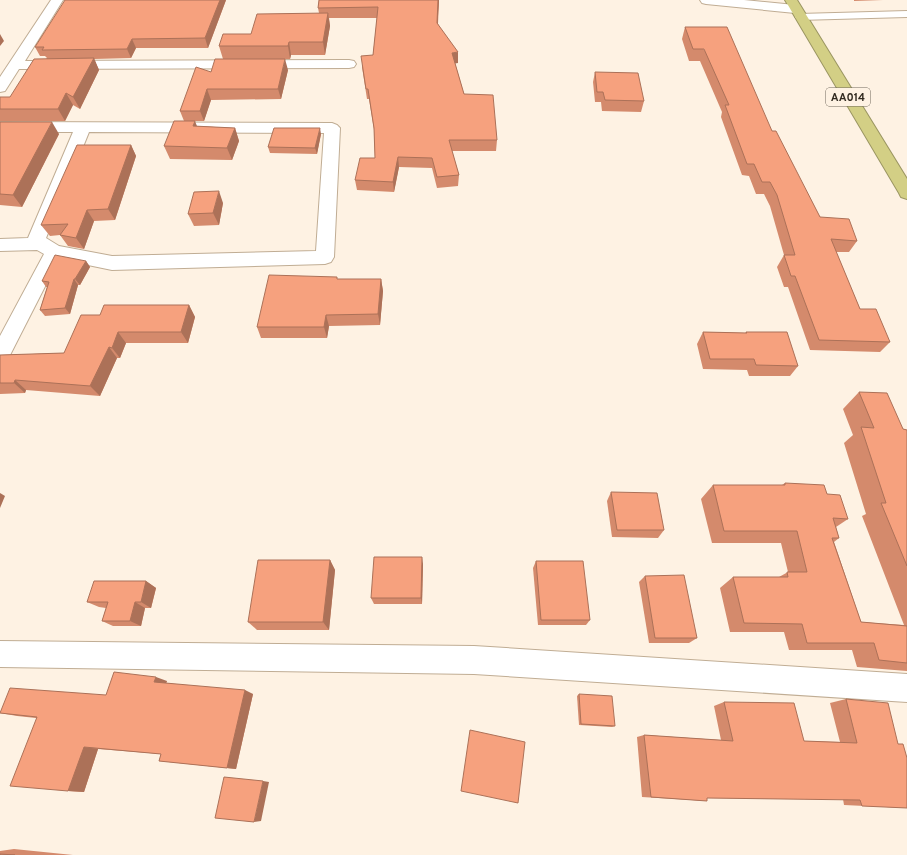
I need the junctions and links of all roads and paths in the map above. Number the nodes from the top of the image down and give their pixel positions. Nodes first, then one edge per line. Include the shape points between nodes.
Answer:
1 (57, 0) edge
2 (706, 0) edge
3 (795, 8) edge
4 (907, 14) edge
5 (349, 64) dead end
6 (15, 65) junction
7 (0, 88) edge
8 (0, 127) edge
9 (83, 127) junction
10 (907, 193) edge
11 (0, 245) edge
12 (47, 248) junction
13 (0, 355) edge
14 (0, 654) edge
15 (907, 688) edge

1 - 6 street
2 - 3 street
3 - 4 lane
3 - 10 highway, AA014
5 - 6 street
6 - 7 street
8 - 9 street
9 - 12 street via 37,238
9 - 12 street via 332,128 326,257 112,263
11 - 12 street
12 - 13 street
14 - 15 street via 474,660

